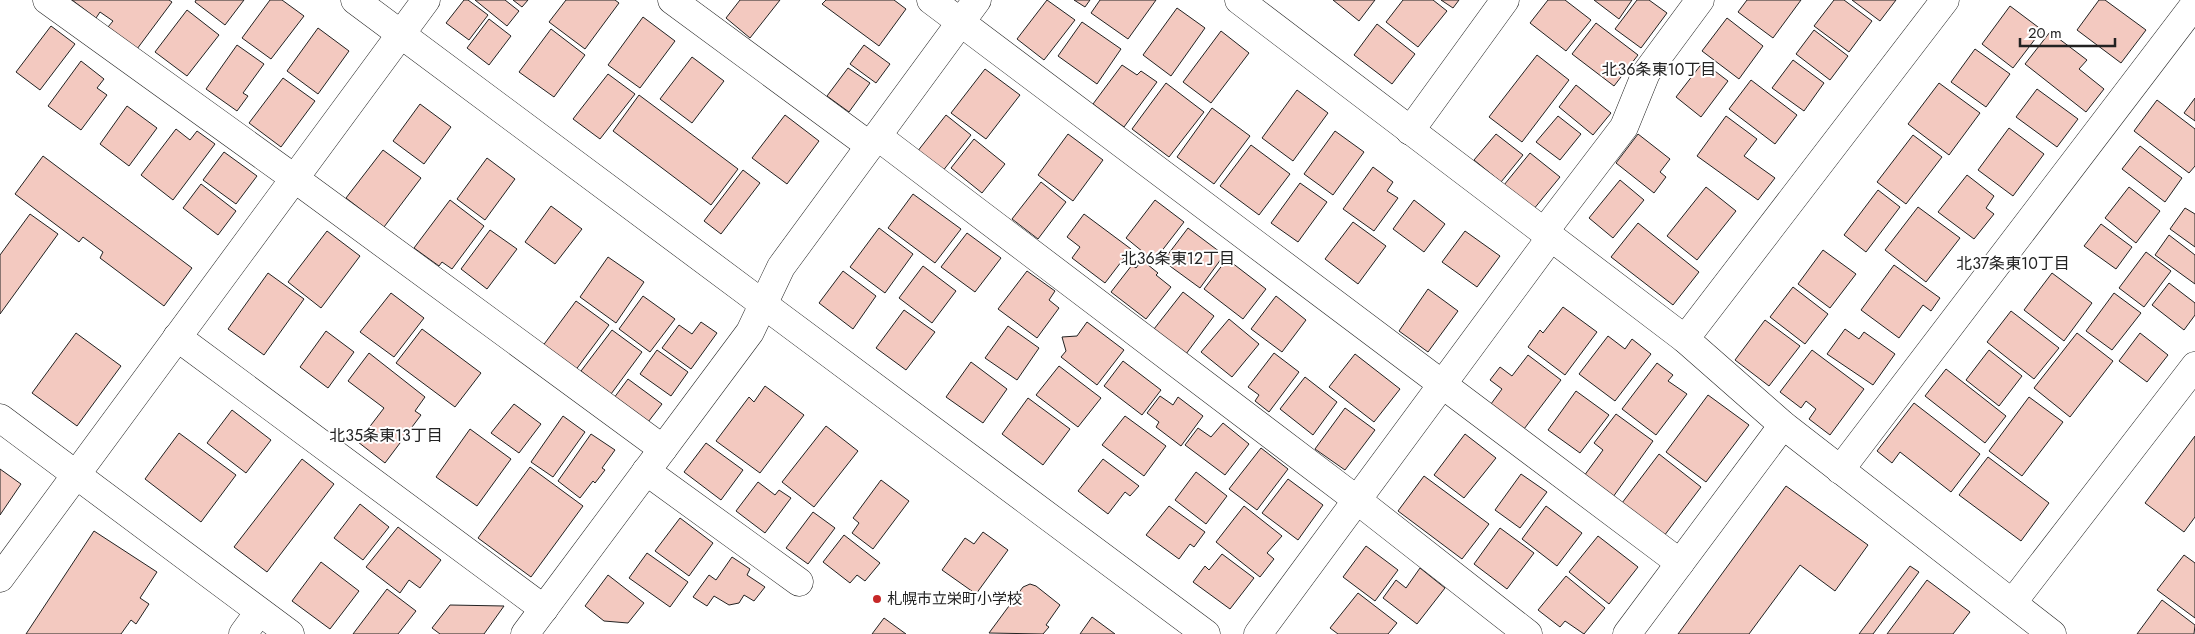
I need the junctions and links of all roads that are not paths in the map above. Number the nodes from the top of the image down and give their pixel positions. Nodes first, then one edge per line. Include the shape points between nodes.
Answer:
1 (47, 0) edge
2 (355, 0) edge
3 (426, 0) edge
4 (672, 0) edge
5 (930, 0) edge
6 (977, 0) edge
7 (1239, 0) edge
8 (1505, 0) edge
9 (1700, 0) edge
10 (1945, 0) edge
11 (2195, 4) edge
12 (960, 22) junction
13 (400, 34) junction
14 (1410, 131) junction
15 (873, 141) junction
16 (294, 178) junction
17 (1547, 235) junction
18 (762, 305) junction
19 (177, 337) junction
20 (1685, 339) junction
21 (2195, 366) edge
22 (1442, 384) junction
23 (0, 418) edge
24 (1783, 426) junction
25 (663, 450) junction
26 (1840, 470) junction
27 (646, 471) junction
28 (75, 476) junction
29 (1357, 500) junction
30 (1680, 564) junction
31 (0, 578) edge
32 (799, 582) dead end
33 (2013, 602) junction
34 (544, 609) junction
35 (259, 612) junction
36 (243, 634) edge
37 (290, 634) edge
38 (525, 634) edge
39 (1206, 634) edge
40 (1258, 634) edge
41 (1528, 634) edge
42 (1627, 634) edge
43 (2052, 634) edge

1 - 16 street
2 - 13 street
3 - 13 street
4 - 15 street
5 - 12 street
6 - 12 street
7 - 14 street
8 - 14 street
9 - 17 street via 1646,73 1624,127
10 - 20 street
11 - 26 street
12 - 15 street
12 - 22 street
13 - 16 street
13 - 18 street
14 - 17 street
15 - 18 street via 781,266
15 - 29 street
16 - 19 street
16 - 25 street
17 - 20 street
17 - 22 street
18 - 25 street via 750,332
18 - 39 street
19 - 28 street
19 - 34 street
20 - 24 street
21 - 33 street
22 - 29 street
22 - 30 street
23 - 28 street
24 - 26 street
24 - 30 street
25 - 27 street
26 - 33 street
27 - 32 street
27 - 34 street
28 - 31 street
28 - 35 street
29 - 40 street
29 - 41 street
30 - 42 street
33 - 43 street
34 - 38 street
35 - 36 street
35 - 37 street

